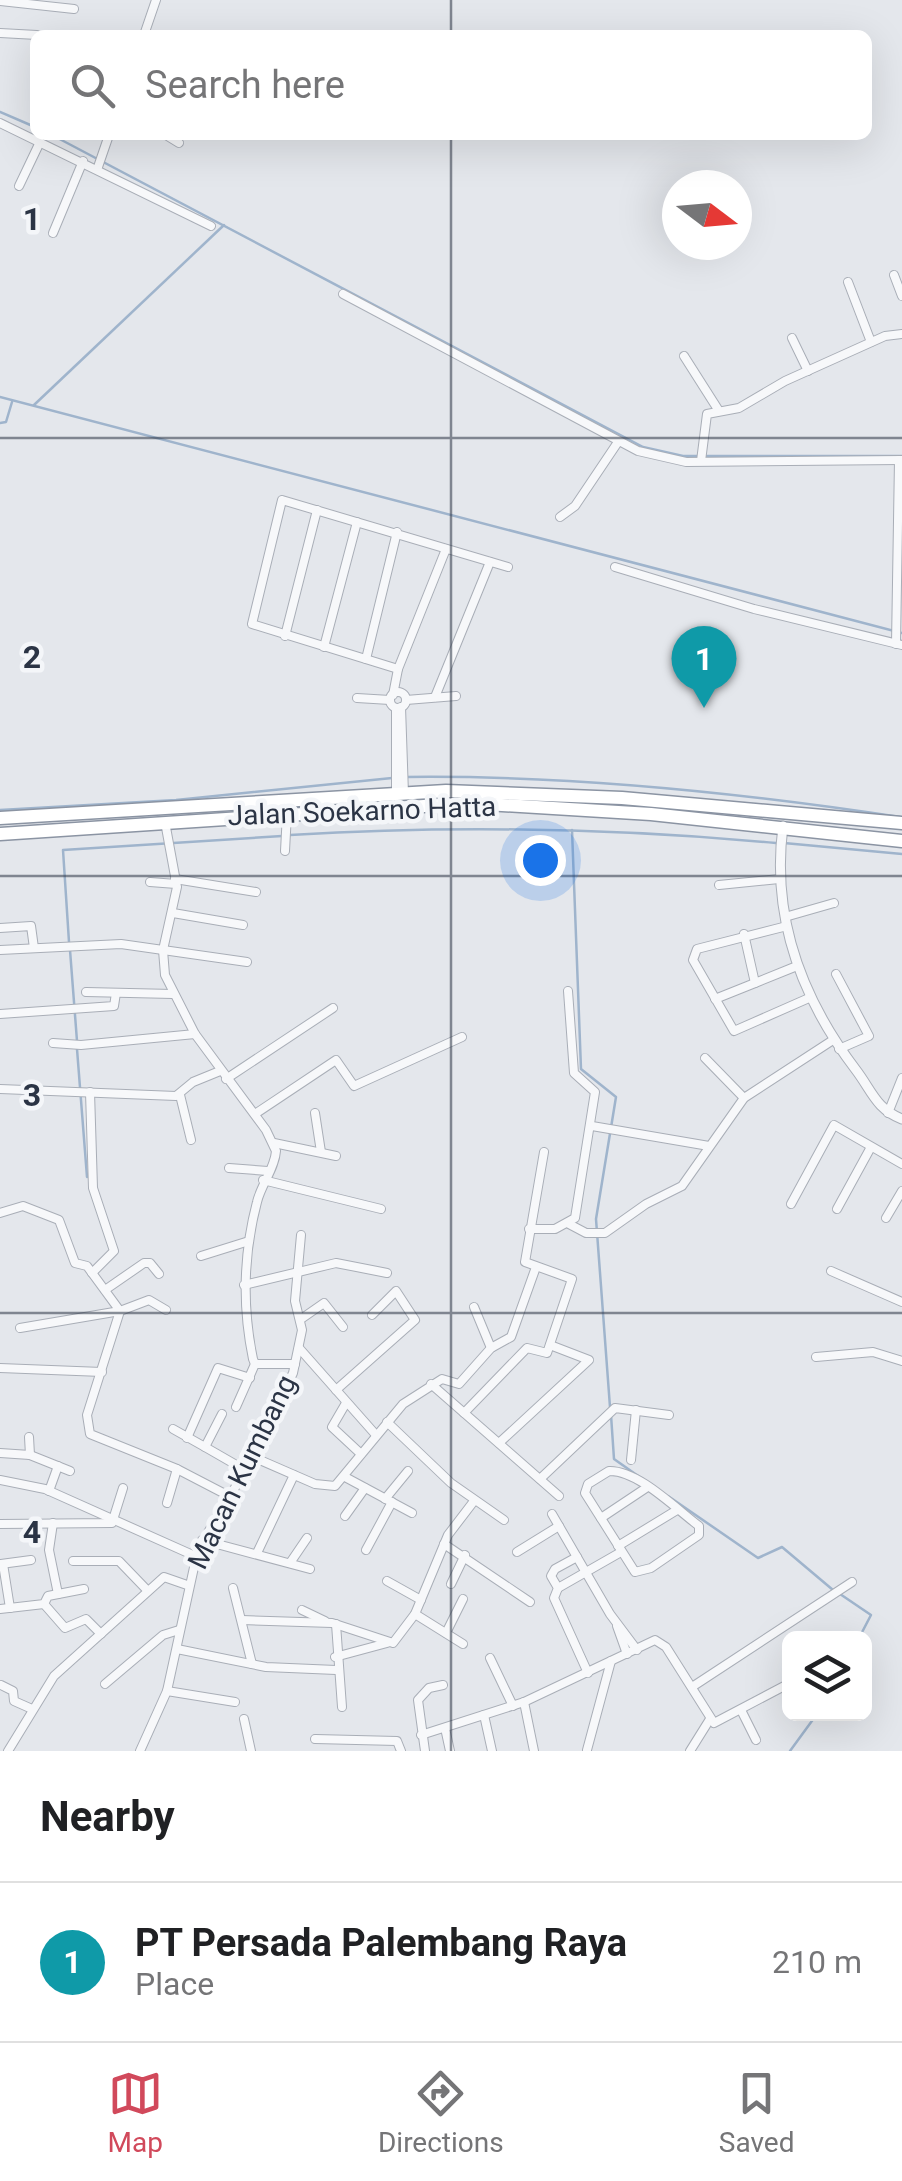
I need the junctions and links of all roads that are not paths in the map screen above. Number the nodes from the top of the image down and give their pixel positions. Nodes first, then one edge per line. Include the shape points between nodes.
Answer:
1 (156, 0) edge
2 (0, 2) edge
3 (74, 9) dead end
4 (146, 30) edge
5 (0, 33) edge
6 (30, 35) edge
7 (1, 125) edge
8 (30, 138) edge
9 (35, 140) edge
10 (107, 140) edge
11 (175, 140) edge
12 (40, 142) junction
13 (179, 142) dead end
14 (83, 161) junction
15 (100, 161) junction
16 (20, 186) dead end
17 (211, 226) dead end
18 (53, 233) dead end
19 (894, 275) dead end
20 (848, 282) dead end
21 (342, 294) dead end
22 (902, 296) edge
23 (902, 334) edge
24 (792, 338) dead end
25 (871, 342) junction
26 (684, 356) dead end
27 (808, 371) junction
28 (719, 412) junction
29 (618, 442) junction
30 (701, 460) junction
31 (900, 460) edge
32 (318, 510) junction
33 (560, 517) dead end
34 (357, 522) junction
35 (397, 532) junction
36 (446, 548) junction
37 (490, 562) junction
38 (508, 567) dead end
39 (615, 568) dead end
40 (285, 636) junction
41 (898, 642) edge
42 (324, 647) junction
43 (366, 659) junction
44 (398, 669) junction
45 (456, 696) dead end
46 (434, 697) junction
47 (357, 698) dead end
48 (397, 702) junction
49 (400, 789) junction
50 (518, 799) junction
51 (286, 813) junction
52 (0, 818) edge
53 (165, 821) junction
54 (902, 823) edge
55 (782, 831) junction
56 (0, 834) edge
57 (902, 840) edge
58 (285, 851) dead end
59 (779, 879) junction
60 (176, 881) junction
61 (150, 882) dead end
62 (719, 885) dead end
63 (256, 892) dead end
64 (834, 903) dead end
65 (173, 913) junction
66 (786, 922) junction
67 (244, 925) dead end
68 (0, 928) edge
69 (744, 934) junction
70 (34, 948) junction
71 (0, 950) edge
72 (163, 950) junction
73 (247, 962) dead end
74 (797, 966) junction
75 (836, 974) dead end
76 (755, 984) junction
77 (568, 991) dead end
78 (86, 992) dead end
79 (116, 993) junction
80 (172, 994) junction
81 (809, 998) junction
82 (715, 999) junction
83 (333, 1008) dead end
84 (0, 1014) edge
85 (195, 1034) junction
86 (462, 1037) dead end
87 (53, 1043) dead end
88 (836, 1045) junction
89 (705, 1058) dead end
90 (223, 1075) junction
91 (902, 1078) edge
92 (0, 1089) edge
93 (84, 1092) junction
94 (180, 1095) junction
95 (744, 1098) junction
96 (314, 1113) dead end
97 (888, 1113) junction
98 (255, 1114) junction
99 (902, 1119) edge
100 (592, 1126) junction
101 (191, 1140) dead end
102 (274, 1143) junction
103 (709, 1146) junction
104 (870, 1147) junction
105 (321, 1152) junction
106 (544, 1152) dead end
107 (336, 1156) dead end
108 (902, 1164) edge
109 (229, 1168) dead end
110 (266, 1175) junction
111 (902, 1190) edge
112 (22, 1194) dead end
113 (791, 1204) dead end
114 (24, 1206) junction
115 (380, 1209) dead end
116 (837, 1209) dead end
117 (0, 1213) edge
118 (886, 1218) dead end
119 (569, 1224) junction
120 (529, 1229) junction
121 (301, 1235) dead end
122 (248, 1241) junction
123 (200, 1256) dead end
124 (536, 1267) junction
125 (831, 1271) dead end
126 (92, 1272) junction
127 (387, 1273) dead end
128 (159, 1274) dead end
129 (295, 1274) junction
130 (244, 1285) junction
131 (105, 1290) junction
132 (902, 1302) edge
133 (474, 1307) dead end
134 (166, 1310) dead end
135 (120, 1311) junction
136 (372, 1315) dead end
137 (301, 1318) junction
138 (343, 1327) dead end
139 (20, 1328) dead end
140 (550, 1345) junction
141 (299, 1348) junction
142 (491, 1348) junction
143 (816, 1357) dead end
144 (902, 1360) edge
145 (254, 1364) junction
146 (295, 1364) junction
147 (0, 1368) edge
148 (102, 1372) junction
149 (250, 1378) junction
150 (434, 1382) junction
151 (336, 1390) junction
152 (346, 1404) junction
153 (236, 1407) dead end
154 (636, 1410) junction
155 (464, 1413) junction
156 (222, 1414) dead end
157 (669, 1415) dead end
158 (387, 1422) junction
159 (173, 1429) dead end
160 (376, 1434) junction
161 (29, 1437) dead end
162 (188, 1438) junction
163 (499, 1444) junction
164 (206, 1447) junction
165 (0, 1452) edge
166 (361, 1454) junction
167 (30, 1455) junction
168 (253, 1457) junction
169 (632, 1460) dead end
170 (58, 1466) junction
171 (177, 1469) junction
172 (245, 1470) junction
173 (70, 1471) dead end
174 (408, 1471) dead end
175 (294, 1475) junction
176 (345, 1477) junction
177 (540, 1479) junction
178 (0, 1480) edge
179 (123, 1488) dead end
180 (365, 1488) junction
181 (646, 1488) junction
182 (49, 1491) junction
183 (228, 1496) junction
184 (560, 1496) dead end
185 (388, 1500) junction
186 (474, 1502) junction
187 (167, 1503) dead end
188 (677, 1510) junction
189 (412, 1513) dead end
190 (552, 1514) dead end
191 (345, 1516) dead end
192 (602, 1518) junction
193 (116, 1519) junction
194 (504, 1520) dead end
195 (52, 1523) junction
196 (0, 1524) edge
197 (559, 1526) junction
198 (308, 1538) dead end
199 (202, 1540) junction
200 (444, 1544) junction
201 (620, 1549) junction
202 (366, 1550) dead end
203 (517, 1552) dead end
204 (258, 1554) junction
205 (464, 1555) junction
206 (195, 1556) junction
207 (577, 1558) junction
208 (32, 1560) dead end
209 (73, 1561) dead end
210 (290, 1563) junction
211 (2, 1564) edge
212 (310, 1569) dead end
213 (586, 1573) junction
214 (387, 1581) dead end
215 (852, 1582) dead end
216 (451, 1584) dead end
217 (188, 1586) junction
218 (233, 1588) dead end
219 (558, 1588) junction
220 (146, 1589) junction
221 (84, 1590) dead end
222 (58, 1594) junction
223 (463, 1599) dead end
224 (421, 1600) junction
225 (530, 1602) dead end
226 (44, 1604) junction
227 (10, 1608) junction
228 (0, 1609) edge
229 (302, 1610) dead end
230 (415, 1614) junction
231 (242, 1620) junction
232 (332, 1623) junction
233 (618, 1626) junction
234 (180, 1630) junction
235 (100, 1634) junction
236 (446, 1634) junction
237 (388, 1643) junction
238 (462, 1644) dead end
239 (177, 1649) junction
240 (636, 1650) junction
241 (627, 1654) junction
242 (335, 1657) junction
243 (490, 1658) dead end
244 (611, 1661) junction
245 (252, 1664) junction
246 (336, 1670) junction
247 (588, 1673) junction
248 (1, 1684) edge
249 (105, 1684) dead end
250 (443, 1685) dead end
251 (692, 1687) junction
252 (782, 1687) edge
253 (167, 1691) junction
254 (235, 1702) dead end
255 (524, 1702) junction
256 (513, 1706) junction
257 (342, 1707) dead end
258 (32, 1709) junction
259 (741, 1710) junction
260 (484, 1715) junction
261 (710, 1718) junction
262 (244, 1719) dead end
263 (445, 1728) junction
264 (421, 1735) junction
265 (315, 1739) dead end
266 (0, 1740) edge
267 (756, 1740) dead end
268 (9, 1749) edge
269 (587, 1750) edge
270 (140, 1751) edge
271 (251, 1751) edge
272 (401, 1751) edge
273 (425, 1751) edge
274 (450, 1751) edge
275 (492, 1751) edge
276 (534, 1751) edge
277 (690, 1751) edge

1 - 4 street
2 - 3 street
5 - 6 street
7 - 8 street
9 - 12 street
10 - 15 street
11 - 13 street
12 - 14 street
12 - 16 street
14 - 15 street
14 - 18 street
15 - 17 street
19 - 22 street
20 - 25 street
21 - 29 street
23 - 25 street
24 - 27 street
25 - 27 street
26 - 28 street
27 - 28 street
28 - 30 street via 707,414
29 - 30 street via 670,460
29 - 33 street via 575,506
30 - 31 street
31 - 41 street
32 - 34 street
32 - 40 street
32 - 40 street via 282,500 259,583 252,624
34 - 35 street
34 - 42 street
35 - 36 street
35 - 43 street
36 - 37 street
36 - 44 street
37 - 38 street
37 - 46 street
39 - 41 street
40 - 42 street
42 - 43 street
43 - 44 street
44 - 48 street
45 - 46 street
46 - 48 street
47 - 48 street
48 - 49 street
49 - 50 highway, Jalan Soekarno Hatta
49 - 52 highway, Jalan Soekarno Hatta
50 - 51 highway, Jalan Soekarno Hatta
50 - 54 highway, Jalan Soekarno Hatta
50 - 55 highway, Jalan Soekarno Hatta
51 - 53 highway, Jalan Soekarno Hatta
51 - 58 street
53 - 56 highway, Jalan Soekarno Hatta
53 - 60 street
55 - 57 highway, Jalan Soekarno Hatta
55 - 59 street
59 - 62 street
59 - 66 street
60 - 61 street
60 - 63 street
60 - 65 street
64 - 66 street
65 - 67 street
65 - 72 street
66 - 69 street
66 - 74 street
68 - 70 street via 30,926
69 - 76 street
69 - 82 street via 694,952
70 - 71 street
70 - 72 street via 121,944
72 - 73 street
72 - 80 street
74 - 76 street
74 - 81 street
75 - 88 street via 869,1036
76 - 82 street
77 - 100 street via 574,1073 595,1092
78 - 79 street
79 - 80 street
79 - 84 street via 114,1006
80 - 85 street
81 - 82 street via 736,1032
81 - 88 street
83 - 90 street
85 - 87 street
85 - 90 street
86 - 98 street via 354,1086 336,1060
88 - 95 street
88 - 97 street
89 - 95 street
90 - 94 street via 194,1082
90 - 98 street
91 - 97 street
92 - 93 street
93 - 94 street
93 - 126 street via 93,1188 114,1249
94 - 101 street
95 - 103 street
96 - 105 street
97 - 99 street
98 - 102 street
100 - 103 street
100 - 119 street
102 - 105 street
102 - 110 street, Macan Kumbang via 276,1156
103 - 119 street via 688,1181 597,1234
104 - 108 street
104 - 113 street via 833,1125
104 - 116 street
105 - 107 street
106 - 120 street
109 - 110 street
110 - 115 street
110 - 122 street, Macan Kumbang
111 - 118 street
112 - 114 street
114 - 117 street
114 - 126 street via 62,1223 74,1263
119 - 120 street
120 - 124 street via 525,1262
121 - 129 street, Macan Kumbang
122 - 123 street
122 - 130 street, Macan Kumbang
124 - 140 street via 572,1279
124 - 142 street via 511,1337
125 - 132 street
126 - 131 street
127 - 129 street via 336,1263
128 - 131 street via 144,1263
129 - 130 street
129 - 137 street, Macan Kumbang
130 - 145 street, Macan Kumbang
131 - 135 street
133 - 142 street
134 - 135 street via 149,1300
135 - 139 street
135 - 148 street
136 - 151 street via 396,1291 415,1320
137 - 138 street via 322,1303
137 - 141 street, Macan Kumbang
140 - 155 street via 546,1354 527,1348
140 - 163 street via 589,1360
141 - 146 street, Macan Kumbang
141 - 151 street
142 - 150 street via 459,1384
143 - 144 street via 873,1352
145 - 146 street, Macan Kumbang
145 - 149 street
146 - 168 street, Macan Kumbang
147 - 148 street
148 - 171 street via 87,1415 90,1434
149 - 153 street
149 - 162 street via 218,1368
150 - 155 street
150 - 158 street
151 - 152 street
152 - 160 street
152 - 166 street via 332,1427
154 - 157 street
154 - 169 street
154 - 177 street via 611,1410
155 - 163 street
156 - 164 street
158 - 160 street
158 - 186 street
159 - 162 street
160 - 166 street
161 - 167 street
162 - 164 street
163 - 177 street
164 - 172 street
165 - 167 street
166 - 176 street
167 - 170 street
168 - 172 street, Macan Kumbang
168 - 175 street
170 - 173 street
170 - 182 street
171 - 183 street
171 - 187 street
172 - 183 street, Macan Kumbang
174 - 185 street
175 - 176 street via 328,1487
175 - 204 street
176 - 180 street
177 - 184 street
178 - 182 street
179 - 193 street
180 - 185 street
180 - 191 street
181 - 188 street
181 - 192 street
181 - 192 street via 613,1470 588,1484 585,1494
182 - 193 street
183 - 199 street, Macan Kumbang
185 - 189 street
185 - 202 street
186 - 194 street
186 - 200 street
188 - 201 street
188 - 201 street via 700,1535 639,1573
190 - 197 street
192 - 201 street
193 - 195 street
193 - 206 street
195 - 196 street
195 - 222 street via 49,1550
197 - 203 street
197 - 207 street
198 - 210 street
199 - 204 street
199 - 206 street, Macan Kumbang
200 - 205 street
200 - 224 street
201 - 213 street
204 - 210 street
205 - 216 street
205 - 225 street
206 - 217 street, Macan Kumbang
207 - 213 street
207 - 219 street via 552,1572
208 - 211 street
209 - 220 street via 120,1561
210 - 212 street
211 - 227 street
213 - 219 street
213 - 233 street
214 - 224 street
215 - 251 street
217 - 220 street via 164,1577
217 - 234 street, Macan Kumbang
218 - 231 street
219 - 247 street via 554,1598
220 - 235 street
221 - 222 street
222 - 226 street
223 - 236 street
224 - 230 street
226 - 227 street
226 - 235 street via 65,1628 86,1620
227 - 228 street
229 - 232 street
230 - 236 street
230 - 237 street via 398,1640
231 - 232 street
231 - 245 street
232 - 237 street
232 - 242 street
233 - 240 street
233 - 241 street
234 - 239 street, Macan Kumbang
234 - 249 street via 164,1635
235 - 258 street via 54,1676
236 - 238 street
237 - 242 street
239 - 245 street
239 - 253 street, Macan Kumbang
240 - 241 street
240 - 251 street via 660,1641
241 - 244 street
242 - 246 street
243 - 256 street
244 - 247 street
244 - 269 street
245 - 246 street
246 - 257 street
247 - 255 street
248 - 258 street via 13,1692 14,1702
250 - 264 street via 418,1700
251 - 261 street
252 - 259 street
253 - 254 street
253 - 270 street, Macan Kumbang
255 - 256 street
255 - 276 street
256 - 260 street
258 - 268 street
259 - 261 street via 718,1723
259 - 267 street
260 - 263 street
260 - 275 street
261 - 277 street
262 - 271 street
263 - 264 street
263 - 274 street
264 - 273 street
265 - 272 street via 396,1741
266 - 268 street

